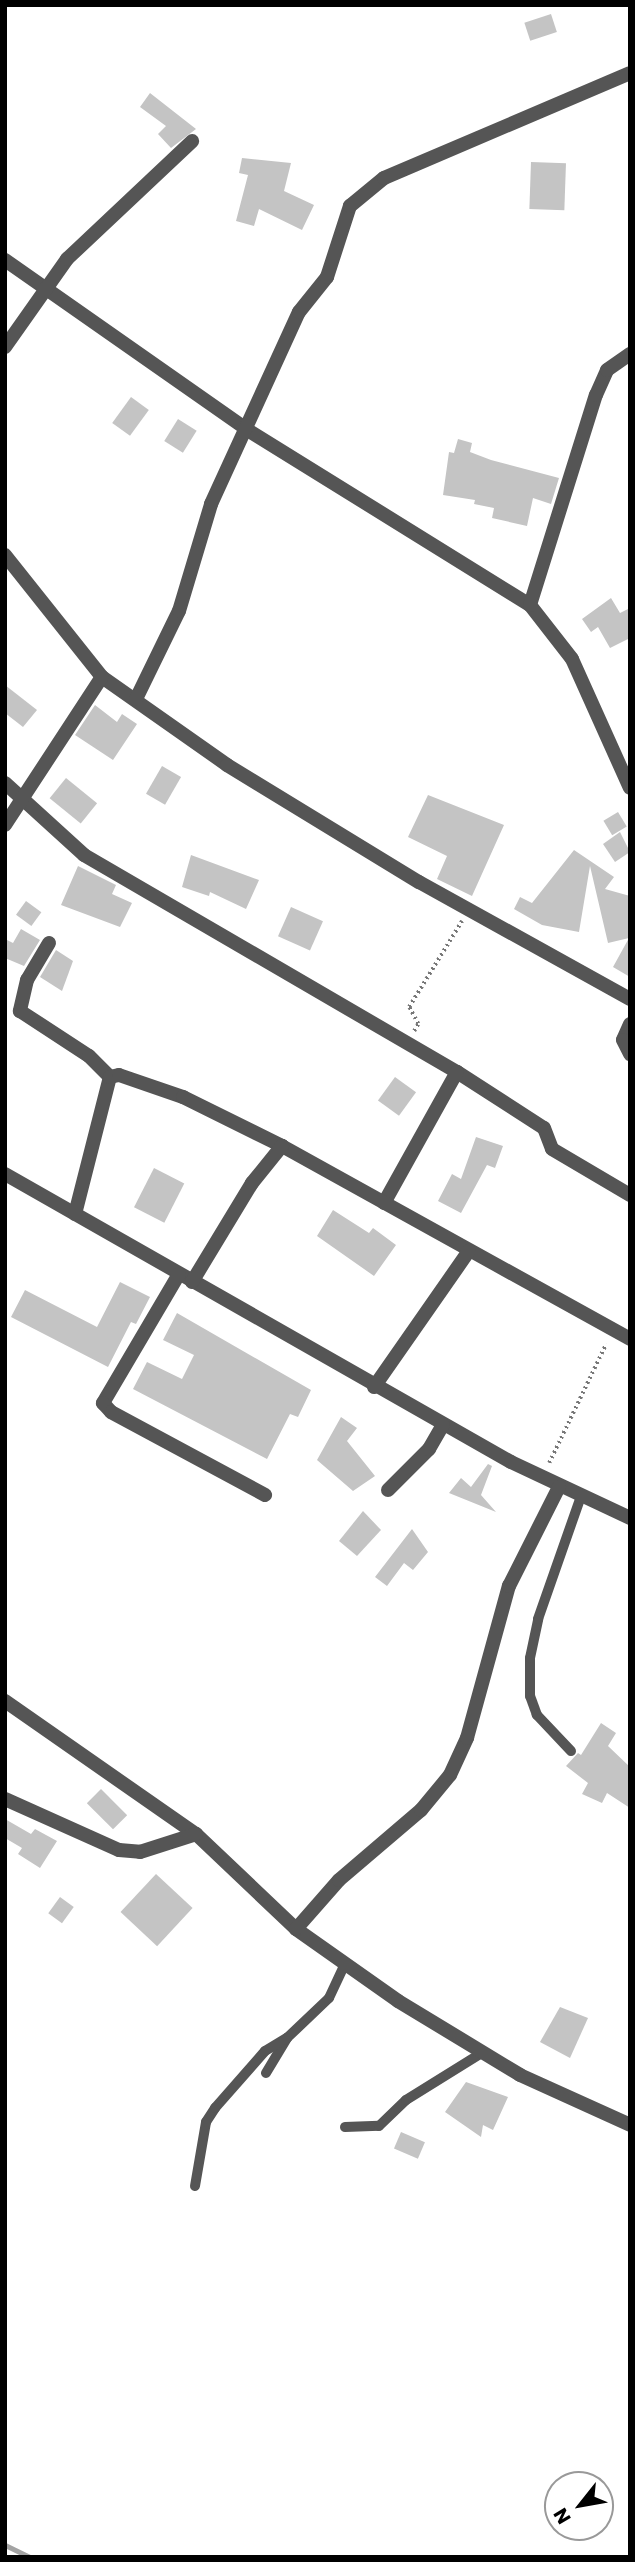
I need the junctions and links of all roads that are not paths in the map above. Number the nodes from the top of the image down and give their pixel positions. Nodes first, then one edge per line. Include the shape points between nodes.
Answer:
1 (630, 73) edge
2 (192, 141) dead end
3 (5, 260) edge
4 (45, 290) junction
5 (5, 347) edge
6 (630, 354) edge
7 (246, 429) junction
8 (5, 555) edge
9 (530, 605) junction
10 (102, 677) junction
11 (136, 699) junction
12 (5, 783) edge
13 (630, 788) edge
14 (24, 801) junction
15 (5, 825) edge
16 (48, 943) dead end
17 (630, 999) edge
18 (630, 1024) edge
19 (630, 1054) edge
20 (457, 1072) junction
21 (110, 1077) junction
22 (282, 1146) junction
23 (5, 1174) edge
24 (630, 1195) edge
25 (384, 1203) junction
26 (75, 1214) junction
27 (469, 1251) junction
28 (179, 1274) junction
29 (192, 1282) junction
30 (630, 1339) edge
31 (374, 1387) junction
32 (443, 1425) junction
33 (559, 1487) junction
34 (388, 1490) dead end
35 (265, 1495) dead end
36 (581, 1496) junction
37 (630, 1518) edge
38 (5, 1701) edge
39 (571, 1751) dead end
40 (5, 1799) edge
41 (196, 1834) junction
42 (296, 1929) junction
43 (345, 1963) junction
44 (287, 2038) junction
45 (482, 2052) junction
46 (266, 2073) dead end
47 (630, 2125) edge
48 (345, 2127) dead end
49 (195, 2186) dead end

1 - 7 street via 383,178 366,191 350,206 327,276 299,312
2 - 4 street via 67,259
3 - 4 street
4 - 5 street
4 - 7 street
6 - 9 street via 607,370 596,395
7 - 9 street
7 - 11 street via 211,504 179,611
8 - 10 street
9 - 13 street via 572,659
10 - 11 street
10 - 14 street
11 - 17 street via 227,765
12 - 14 street
14 - 15 street
14 - 20 street via 84,855
16 - 21 street via 27,980 20,1011 89,1056
18 - 19 street via 623,1040
20 - 24 street via 544,1128 552,1149
20 - 25 street
21 - 22 street via 119,1075 183,1097
21 - 26 street
22 - 25 street
22 - 29 street via 252,1183
23 - 26 street
25 - 27 street
26 - 28 street
27 - 30 street
27 - 31 street
28 - 29 street
28 - 35 street via 103,1403 111,1412
29 - 31 street
31 - 32 street
32 - 33 street
32 - 34 street via 429,1449
33 - 36 street
33 - 42 street via 509,1586 467,1738 450,1775 421,1810 339,1881
36 - 37 street
36 - 39 lane via 538,1619 530,1658 530,1696 537,1715
38 - 41 street
40 - 41 street via 119,1850 140,1852
41 - 42 street
42 - 43 street
43 - 44 lane via 329,1998
43 - 45 street
44 - 46 lane
44 - 49 lane via 265,2051 206,2122
45 - 47 street via 520,2075
45 - 48 lane via 407,2100 379,2126

